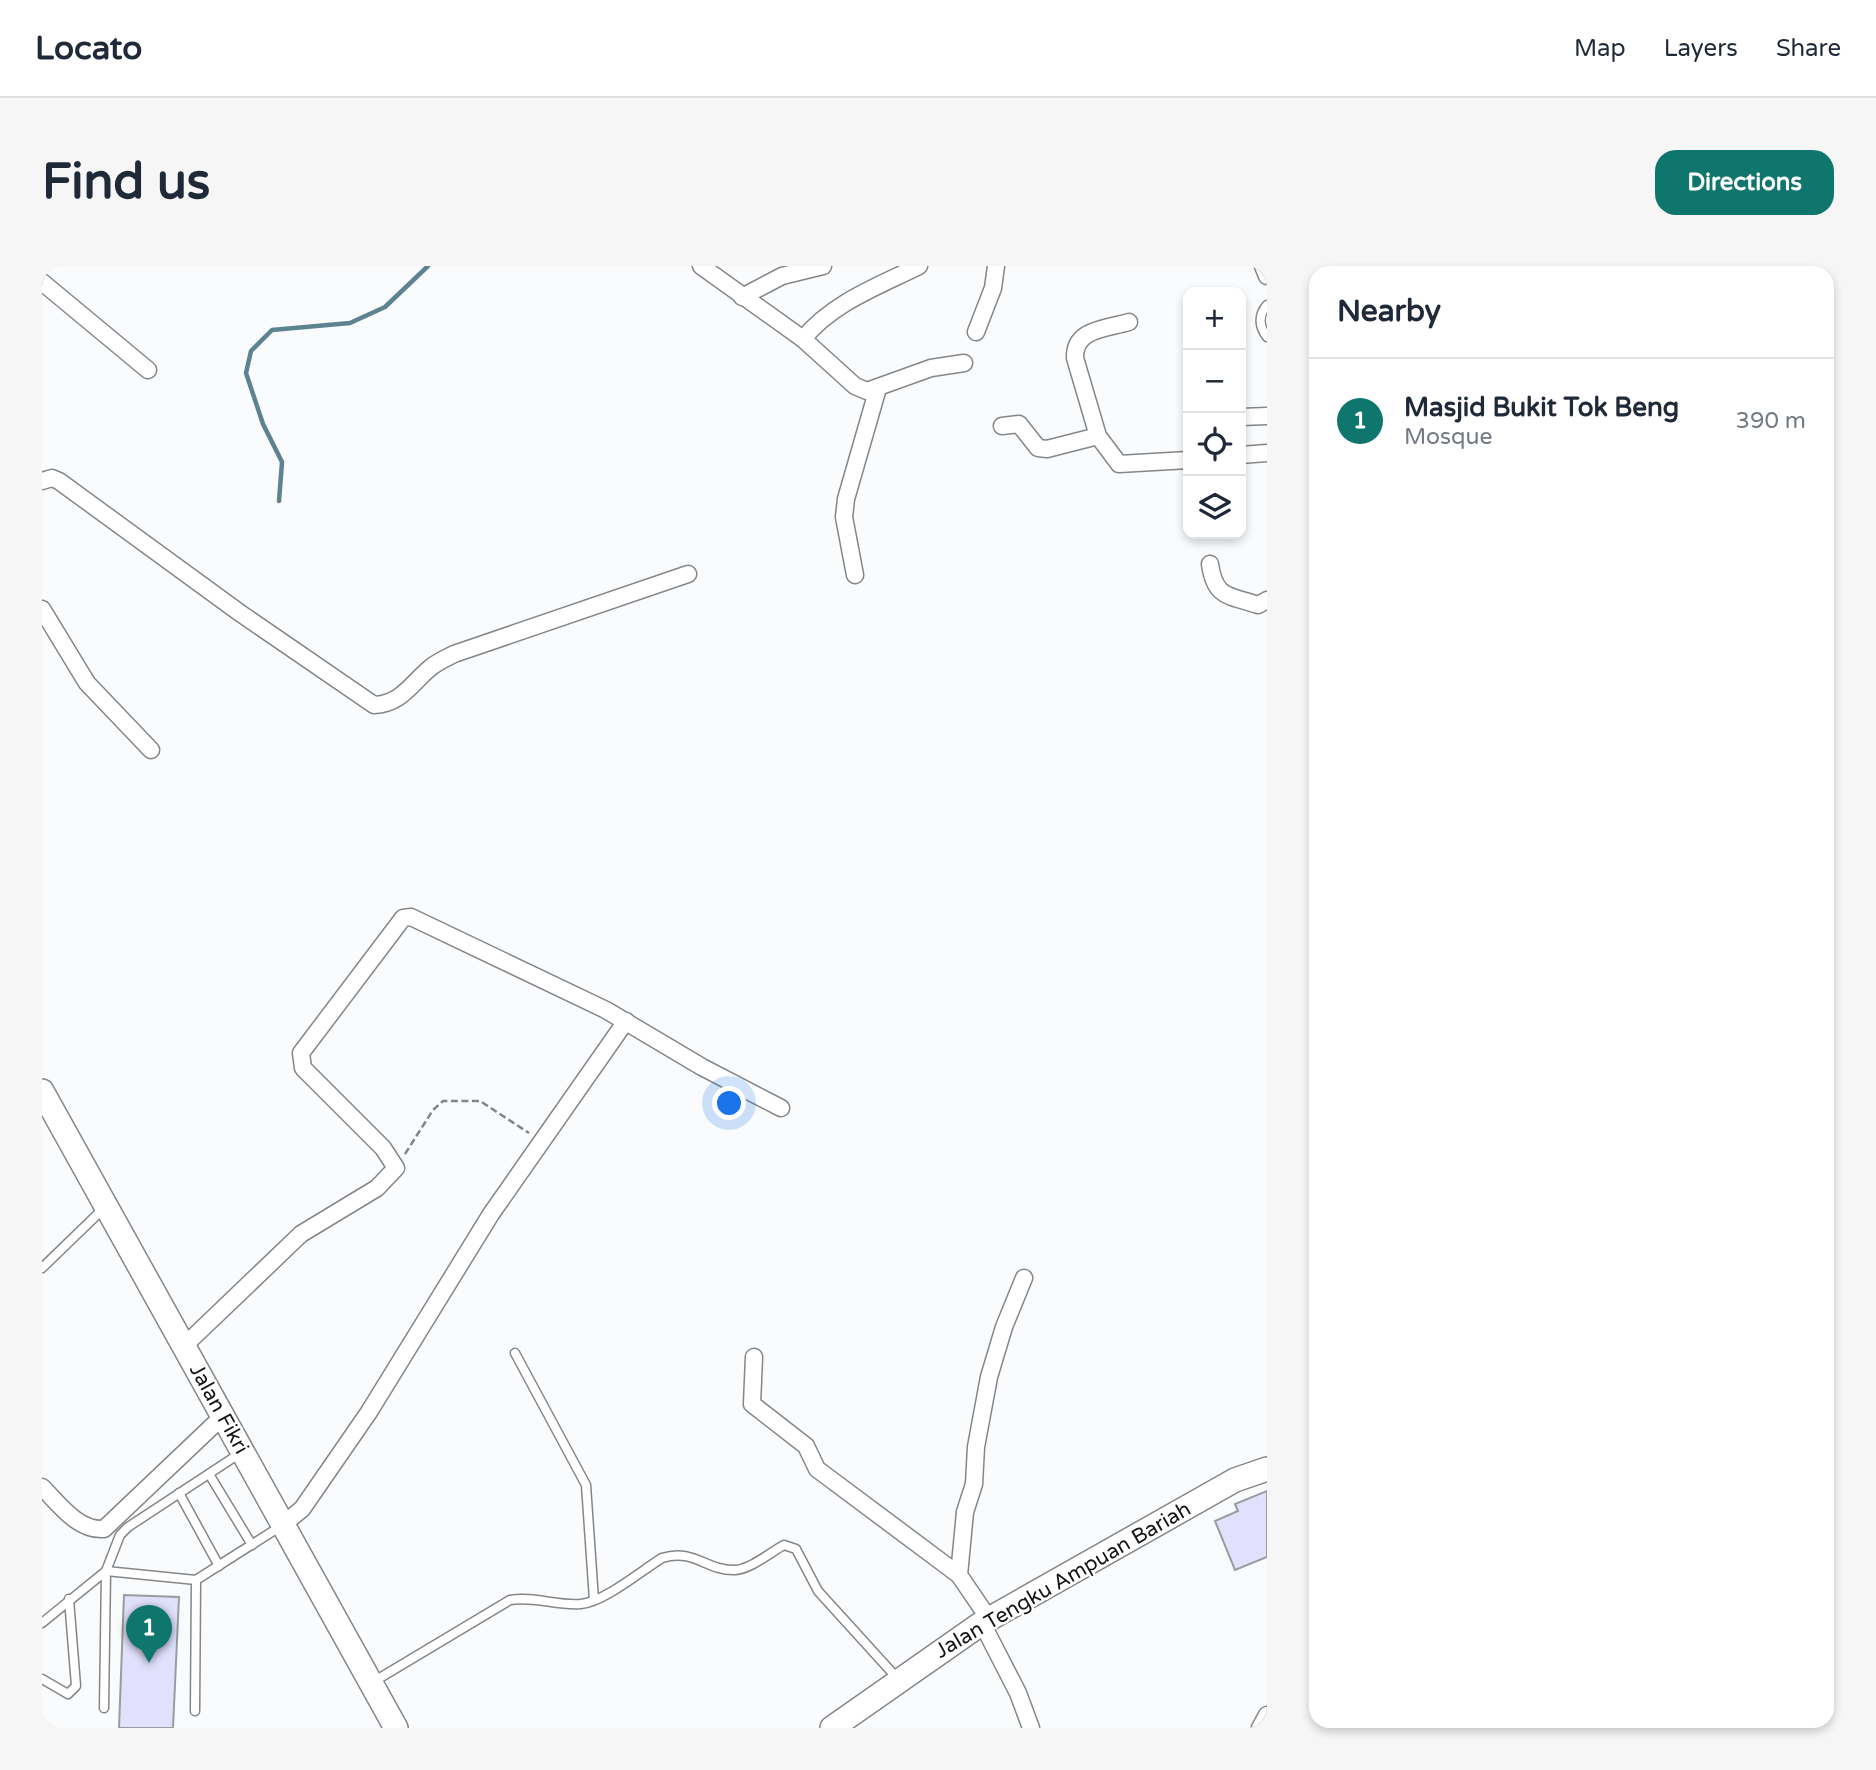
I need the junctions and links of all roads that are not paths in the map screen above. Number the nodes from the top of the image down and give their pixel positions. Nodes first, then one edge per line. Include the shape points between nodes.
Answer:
1 (701, 266) edge
2 (823, 266) edge
3 (919, 266) edge
4 (996, 266) edge
5 (1263, 266) edge
6 (1267, 276) edge
7 (42, 282) edge
8 (742, 297) junction
9 (1267, 305) edge
10 (1129, 322) dead end
11 (976, 332) dead end
12 (1267, 337) edge
13 (803, 339) junction
14 (964, 363) dead end
15 (148, 370) dead end
16 (878, 388) junction
17 (1267, 416) edge
18 (1246, 417) edge
19 (1002, 426) dead end
20 (1098, 436) junction
21 (1267, 453) edge
22 (1246, 455) edge
23 (1183, 460) edge
24 (42, 481) edge
25 (1210, 564) dead end
26 (688, 574) dead end
27 (855, 575) dead end
28 (1267, 600) edge
29 (42, 609) edge
30 (151, 750) dead end
31 (626, 1021) junction
32 (45, 1105) edge
33 (781, 1108) dead end
34 (106, 1206) junction
35 (42, 1268) edge
36 (1024, 1279) dead end
37 (184, 1346) junction
38 (515, 1353) dead end
39 (754, 1357) dead end
40 (223, 1416) junction
41 (242, 1452) junction
42 (1267, 1469) edge
43 (209, 1474) junction
44 (42, 1487) edge
45 (180, 1493) junction
46 (281, 1526) junction
47 (252, 1545) junction
48 (219, 1566) junction
49 (106, 1570) junction
50 (959, 1575) junction
51 (196, 1580) junction
52 (69, 1599) junction
53 (593, 1601) junction
54 (986, 1621) junction
55 (42, 1623) edge
56 (42, 1679) edge
57 (899, 1680) junction
58 (371, 1683) junction
59 (104, 1708) dead end
60 (195, 1712) dead end
61 (1267, 1715) edge
62 (846, 1724) edge
63 (396, 1728) edge
64 (1030, 1728) edge
65 (1260, 1728) edge

1 - 8 street
2 - 8 street via 782,276
3 - 13 street via 831,311
4 - 11 street via 993,288
5 - 6 street
7 - 15 street
8 - 13 street
9 - 12 lane via 1261,314 1261,328
10 - 20 street via 1082,335 1075,345
13 - 16 street via 855,386 867,391
14 - 16 street via 931,368
16 - 27 street via 846,499 844,517
17 - 18 street
19 - 20 street via 1019,424 1038,448 1047,449
20 - 23 street via 1119,464
21 - 22 street
24 - 26 street via 59,481 374,705 406,693 431,667 454,654
25 - 28 street via 1212,582 1220,593 1258,605
29 - 30 street via 87,682
31 - 33 street
31 - 37 street via 411,917 403,918 300,1053 303,1068 397,1168 377,1188 301,1234
31 - 46 street via 540,1141 369,1412 302,1509
32 - 34 street, Jalan Fikri
34 - 35 lane
34 - 37 street, Jalan Fikri
36 - 50 street via 989,1377 974,1483 965,1511
37 - 40 street, Jalan Fikri
38 - 53 lane via 586,1485
39 - 50 street via 752,1404 806,1446 817,1469
40 - 41 street, Jalan Fikri
40 - 44 street via 104,1529 79,1523
41 - 43 lane
41 - 46 street, Jalan Fikri
42 - 54 street, Jalan Tengku Ampuan Bariah via 1235,1480
43 - 45 lane
43 - 47 lane
45 - 48 lane
45 - 49 lane via 128,1527
46 - 47 lane
46 - 58 street, Jalan Fikri
47 - 48 lane
48 - 51 lane
49 - 51 lane
49 - 52 lane
49 - 59 lane
50 - 54 street
51 - 60 lane
52 - 55 lane
52 - 56 lane via 76,1686 68,1694
53 - 57 lane via 673,1554 739,1570 790,1546 796,1549 818,1591
53 - 58 lane via 510,1600
54 - 57 street, Jalan Tengku Ampuan Bariah
54 - 64 street
57 - 62 street, Jalan Tengku Ampuan Bariah
58 - 63 street, Jalan Fikri
61 - 65 street

